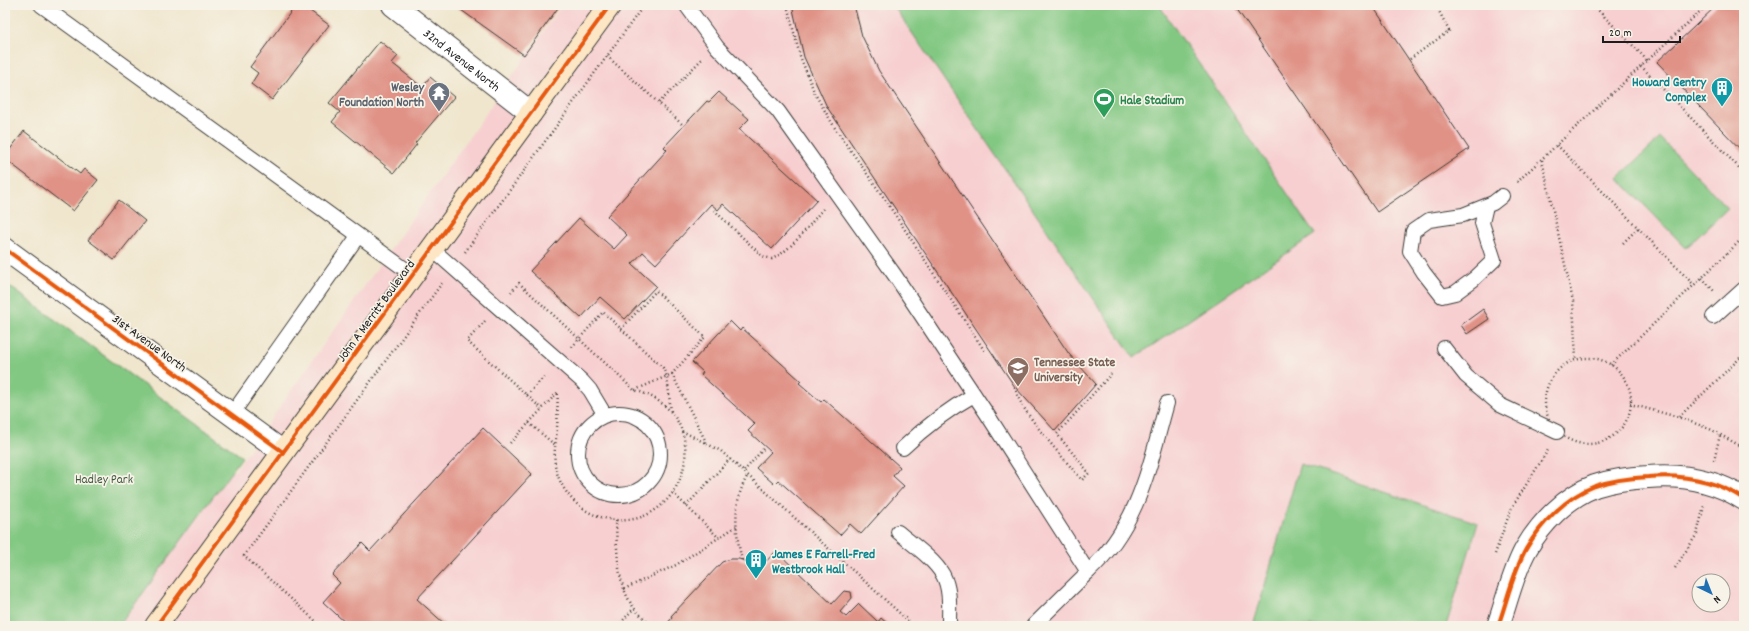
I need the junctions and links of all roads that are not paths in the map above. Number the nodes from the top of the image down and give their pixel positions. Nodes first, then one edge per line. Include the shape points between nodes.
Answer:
1 (40, 5) edge
2 (393, 5) edge
3 (610, 5) edge
4 (686, 5) edge
5 (531, 113) junction
6 (1502, 196) road end
7 (1486, 206) junction
8 (358, 236) junction
9 (5, 249) edge
10 (432, 249) junction
11 (413, 276) junction
12 (1744, 289) edge
13 (1714, 318) dead end
14 (1444, 348) dead end
15 (974, 395) junction
16 (1167, 403) dead end
17 (232, 414) junction
18 (606, 415) junction
19 (1557, 432) road end
20 (903, 448) dead end
21 (283, 452) junction
22 (1744, 499) edge
23 (898, 532) dead end
24 (1088, 572) junction
25 (156, 626) edge
26 (949, 626) edge
27 (1033, 626) edge
28 (1498, 626) edge

1 - 8 lane
2 - 5 street, 32nd Avenue North
3 - 5 street, John A Merritt Boulevard
4 - 15 lane via 715,45 778,111 896,277
5 - 10 street, John A Merritt Boulevard
6 - 7 lane
7 - 7 lane via 1463,215 1429,220 1414,230 1410,251 1442,296 1455,293 1494,260 1482,223
8 - 11 lane
8 - 17 lane
9 - 17 street, 31st Avenue North
10 - 11 street, John A Merritt Boulevard
10 - 18 lane via 590,390
11 - 21 street, John A Merritt Boulevard
12 - 13 lane
14 - 19 lane via 1466,376 1500,405
15 - 20 lane via 948,409
15 - 24 lane
16 - 24 lane via 1133,513 1113,545
17 - 21 street, 31st Avenue North
18 - 18 lane via 594,421 582,436 578,450 580,468 587,480 599,490 618,495 630,493 643,487 654,474 660,460 659,444 652,429 639,418 623,413
21 - 25 street, John A Merritt Boulevard
22 - 28 street via 1731,490 1705,481 1663,476 1615,480 1594,486 1548,519 1526,549
23 - 26 lane via 937,566 943,575 950,601
24 - 27 lane

